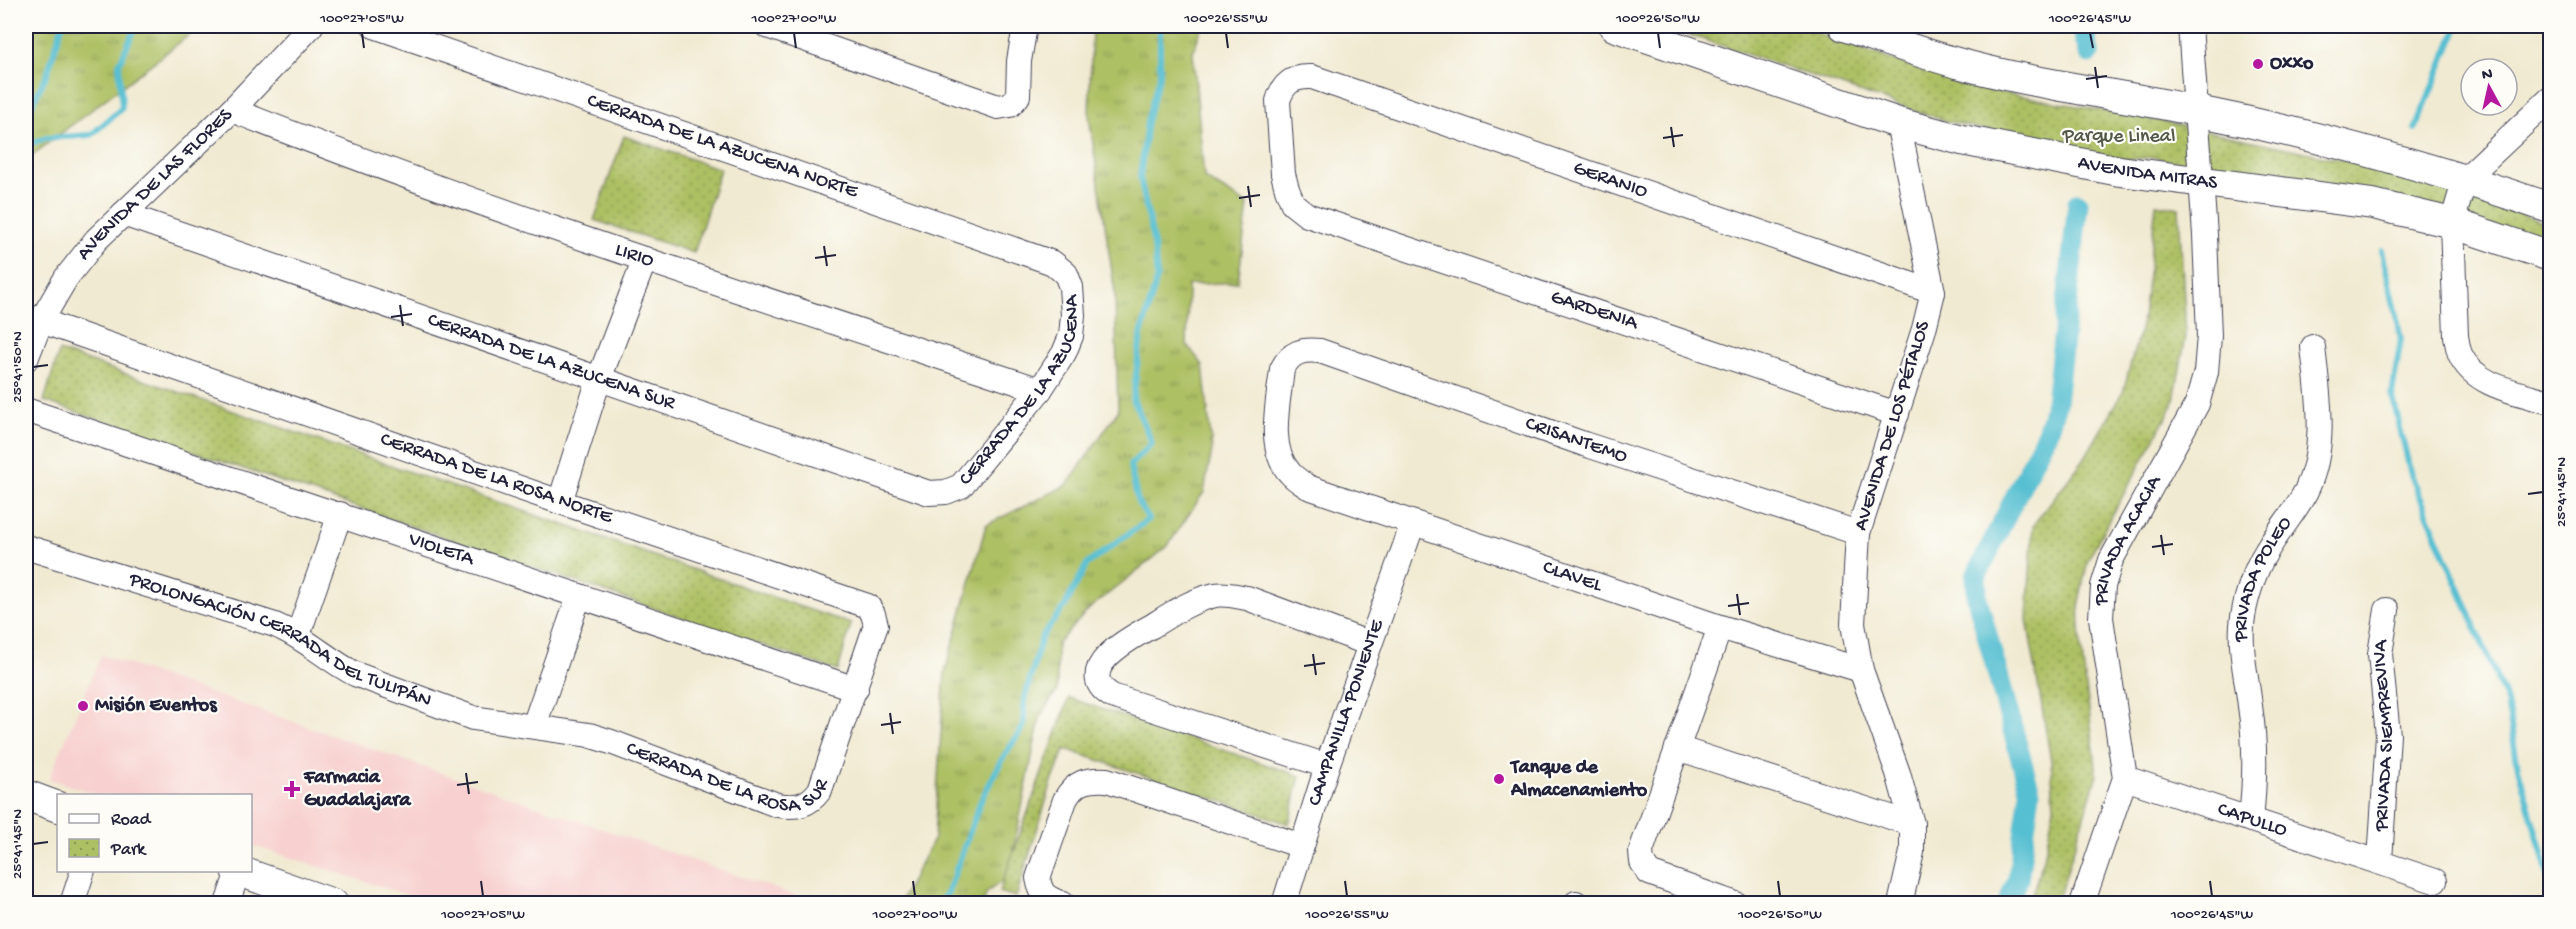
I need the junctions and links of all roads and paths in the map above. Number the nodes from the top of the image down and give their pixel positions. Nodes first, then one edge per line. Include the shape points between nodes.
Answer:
1 (311, 26) edge
2 (374, 26) edge
3 (767, 26) edge
4 (1025, 26) edge
5 (1614, 26) edge
6 (2190, 26) edge
7 (1859, 28) edge
8 (2550, 99) edge
9 (232, 110) junction
10 (2194, 110) junction
11 (1898, 123) junction
12 (2465, 178) junction
13 (2201, 182) junction
14 (1293, 204) joint
15 (2550, 208) edge
16 (123, 214) junction
17 (2452, 223) junction
18 (2550, 256) edge
19 (645, 258) junction
20 (1066, 274) joint
21 (1933, 292) junction
22 (41, 321) junction
23 (2313, 348) dead end
24 (26, 360) edge
25 (599, 379) junction
26 (1040, 390) junction
27 (2550, 402) edge
28 (26, 410) edge
29 (1897, 414) junction
30 (1288, 472) joint
31 (946, 492) joint
32 (560, 502) junction
33 (340, 514) junction
34 (1413, 523) junction
35 (1858, 533) junction
36 (26, 547) edge
37 (579, 596) junction
38 (2387, 610) dead end
39 (1720, 627) junction
40 (298, 635) junction
41 (1370, 644) junction
42 (1861, 670) junction
43 (856, 689) junction
44 (534, 726) junction
45 (1677, 748) junction
46 (1327, 766) junction
47 (2125, 778) junction
48 (26, 795) edge
49 (57, 807) edge
50 (2251, 820) junction
51 (1912, 824) junction
52 (1301, 846) junction
53 (2380, 861) junction
54 (82, 872) edge
55 (237, 872) edge
56 (240, 872) edge
57 (2435, 881) dead end
58 (72, 903) edge
59 (227, 903) edge
60 (333, 903) edge
61 (1063, 903) edge
62 (1284, 903) edge
63 (1736, 903) edge
64 (1900, 903) edge
65 (2082, 903) edge

1 - 9 street, AVENIDA DE LAS FLORES
2 - 20 street, CERRADA DE LA AZUCENA NORTE via 1053,263
3 - 4 street via 998,107 1010,105 1018,96
5 - 11 street, AVENIDA MITRAS
6 - 10 street, PRIVADA ACACIA
7 - 10 street via 1960,64 2054,86
8 - 12 street
9 - 16 street, AVENIDA DE LAS FLORES
9 - 19 street, LIRIO via 340,153
10 - 12 street via 2333,141
10 - 13 street, PRIVADA ACACIA
11 - 13 street, AVENIDA MITRAS via 2054,159
11 - 21 street, AVENIDA DE LOS PÉTALOS
12 - 15 street
12 - 17 street
13 - 17 street, AVENIDA MITRAS via 2373,204
13 - 47 street, PRIVADA ACACIA via 2209,336 2206,372 2197,404 2111,560 2103,586 2101,618
14 - 21 street, GERANIO via 1283,174 1278,101 1287,82 1299,76 1312,77
14 - 29 street, GARDENIA via 1323,221
16 - 22 street, AVENIDA DE LAS FLORES via 66,278
16 - 25 street, CERRADA DE LA AZUCENA SUR
17 - 18 street, AVENIDA MITRAS
17 - 27 street via 2460,354 2482,379
19 - 25 street
19 - 26 street, LIRIO
20 - 26 street, CERRADA DE LA AZUCENA via 1071,286 1071,336
21 - 29 street, AVENIDA DE LOS PÉTALOS
22 - 24 street, AVENIDA DE LAS FLORES
22 - 32 street, CERRADA DE LA ROSA NORTE
23 - 50 street, PRIVADA POLEO via 2320,414 2316,464 2306,491 2264,554 2242,624 2256,772
25 - 31 street, CERRADA DE LA AZUCENA SUR via 929,493
25 - 32 street
26 - 31 street, CERRADA DE LA AZUCENA via 961,486
28 - 33 street, VIOLETA
29 - 35 street, AVENIDA DE LOS PÉTALOS
30 - 34 street, CLAVEL via 1308,487
30 - 35 street, CRISANTEMO via 1276,436 1282,369 1295,352 1320,351 1584,444
32 - 43 street, CERRADA DE LA ROSA NORTE via 868,606 876,625
33 - 37 street, VIOLETA
33 - 40 street
34 - 39 street, CLAVEL
34 - 41 street, CAMPANILLA PONIENTE
35 - 42 street, AVENIDA DE LOS PÉTALOS via 1853,624
36 - 40 street, PROLONGACIÓN CERRADA DEL TULIPÁN
37 - 43 street, VIOLETA
37 - 44 street
38 - 53 street, PRIVADA SIEMPREVIVA via 2380,654 2388,735
39 - 42 street, CLAVEL
39 - 45 street
40 - 44 street, PROLONGACIÓN CERRADA DEL TULIPÁN via 355,674 473,718
41 - 46 street, CAMPANILLA PONIENTE
41 - 46 street via 1247,598 1217,595 1180,609 1114,648 1099,667 1099,684 1112,696
42 - 51 street, AVENIDA DE LOS PÉTALOS
43 - 44 street, CERRADA DE LA ROSA SUR via 820,790 805,805 791,807 589,735
45 - 51 street
45 - 63 street via 1641,851 1642,862 1649,873
46 - 52 street, CAMPANILLA PONIENTE
47 - 50 street, CAPULLO
47 - 65 street, PRIVADA ACACIA
48 - 49 street
50 - 53 street, CAPULLO
51 - 64 street, AVENIDA DE LOS PÉTALOS via 1912,852
52 - 61 street via 1107,780 1080,782 1065,800 1038,878 1046,898
52 - 62 street, CAMPANILLA PONIENTE
53 - 57 street, CAPULLO
54 - 58 street
55 - 59 street
56 - 60 street

